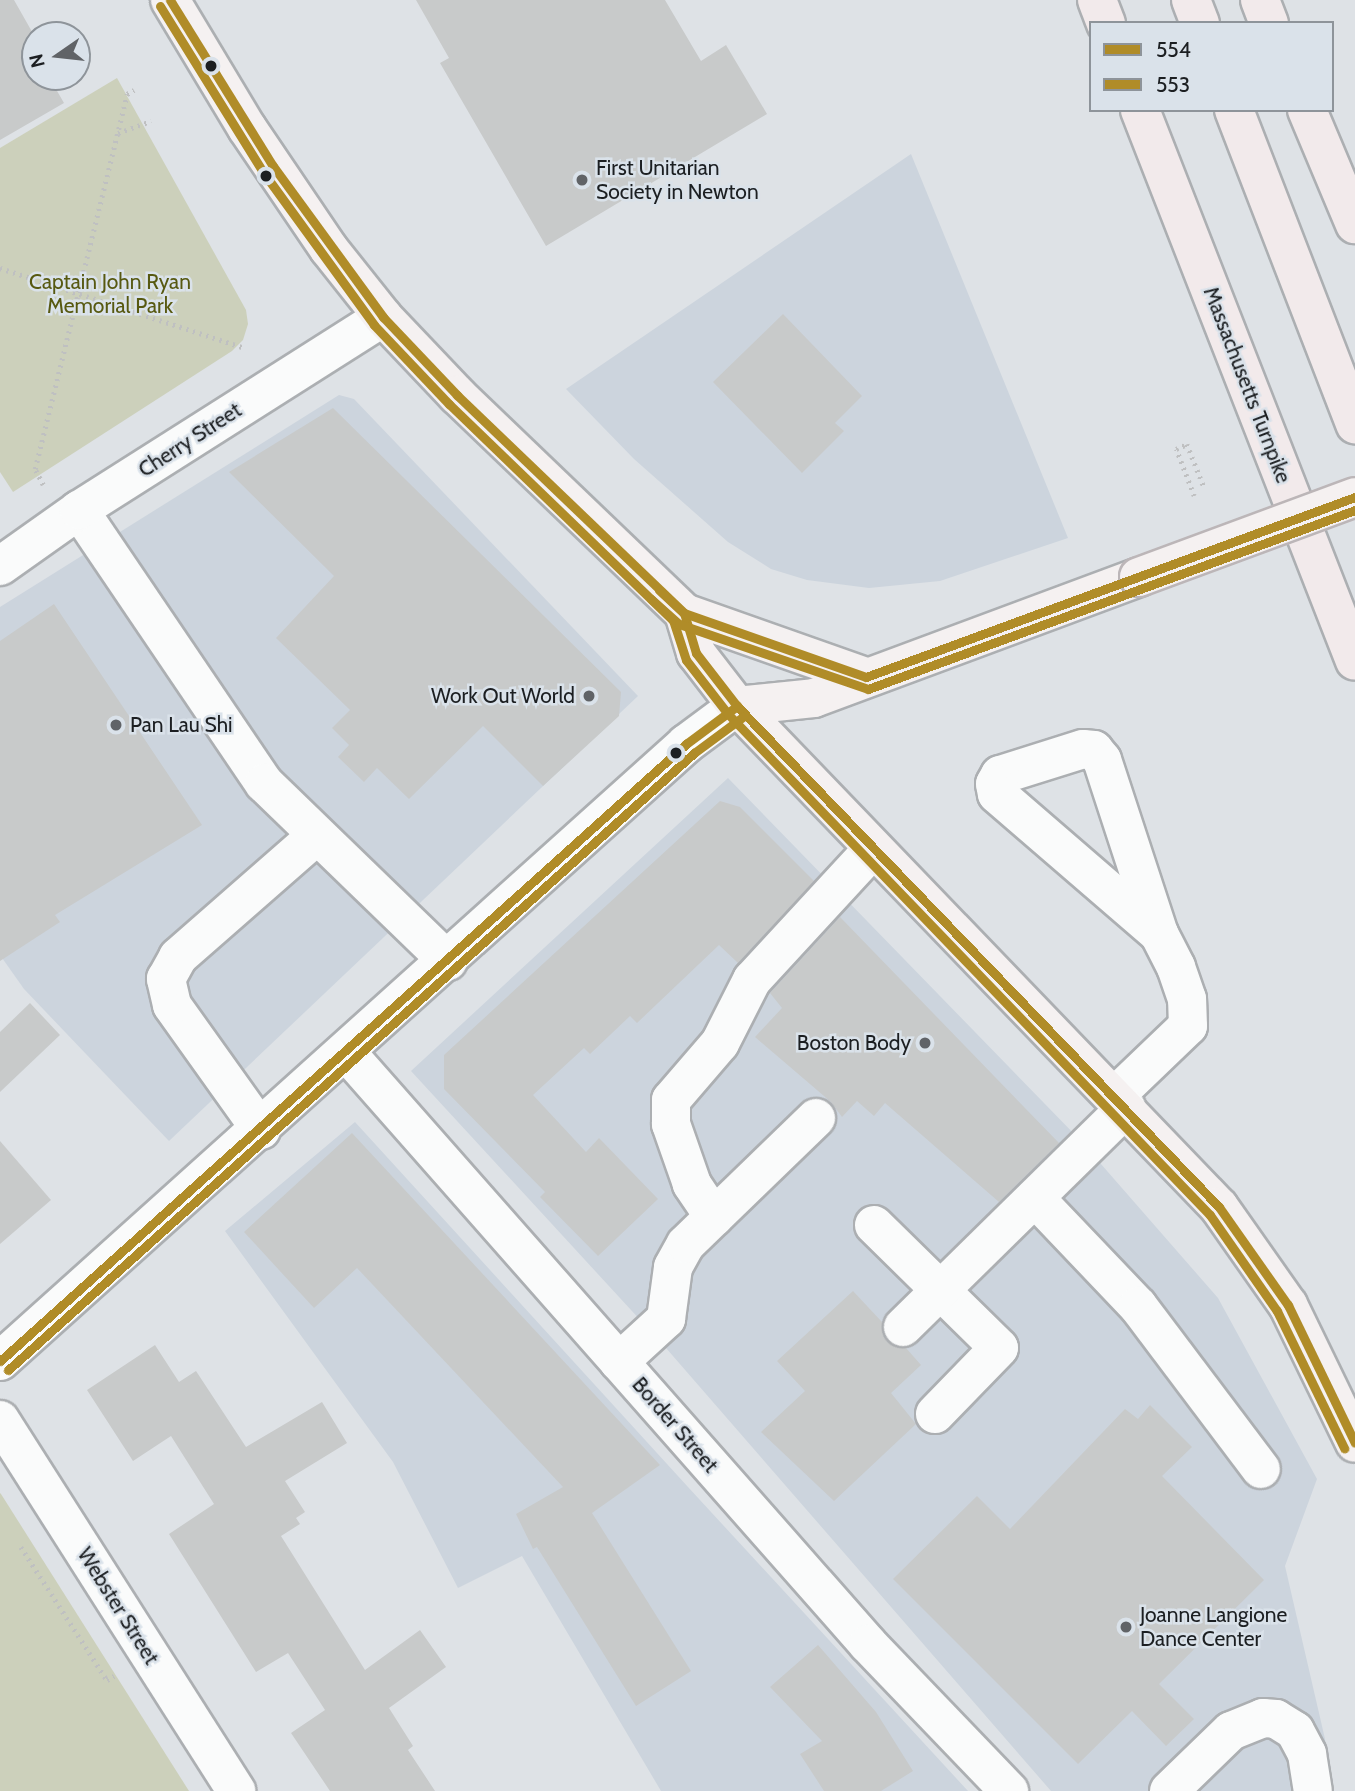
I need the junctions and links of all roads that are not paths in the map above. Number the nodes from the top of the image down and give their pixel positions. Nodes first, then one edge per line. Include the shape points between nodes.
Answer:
1 (170, 0) edge
2 (1097, 0) edge
3 (1191, 0) edge
4 (1260, 0) edge
5 (1105, 21) edge
6 (1199, 21) edge
7 (1268, 21) edge
8 (1141, 112) edge
9 (1235, 112) edge
10 (1308, 112) edge
11 (1355, 224) edge
12 (383, 317) junction
13 (1355, 424) edge
14 (1355, 497) edge
15 (79, 510) junction
16 (0, 566) edge
17 (684, 613) junction
18 (1355, 661) edge
19 (866, 677) junction
20 (737, 706) junction
21 (316, 836) junction
22 (873, 849) junction
23 (1159, 934) junction
24 (447, 961) junction
25 (347, 1053) junction
26 (1121, 1102) junction
27 (816, 1118) dead end
28 (261, 1130) junction
29 (1035, 1198) junction
30 (714, 1217) junction
31 (874, 1225) dead end
32 (940, 1290) junction
33 (903, 1326) dead end
34 (0, 1361) edge
35 (619, 1362) junction
36 (935, 1414) dead end
37 (0, 1420) edge
38 (1355, 1443) edge
39 (1261, 1469) dead end
40 (236, 1791) edge
41 (1009, 1791) edge
42 (1169, 1791) edge
43 (1313, 1791) edge

1 - 12 main road via 273,166
2 - 5 highway
3 - 6 highway
4 - 7 highway
8 - 18 highway, Massachusetts Turnpike
9 - 13 highway
10 - 11 highway
12 - 15 street, Cherry Street
12 - 17 main road via 457,396
14 - 19 main road, bridge
15 - 16 street, Cherry Street
15 - 21 street via 264,783
17 - 19 main road
17 - 20 main road via 696,653
19 - 20 main road via 797,702
20 - 22 main road
20 - 24 street via 686,744
21 - 24 street
21 - 28 street via 178,957 166,979 172,1006
22 - 26 main road
22 - 30 street via 752,980 720,1043 671,1100 671,1124 692,1184
23 - 23 street via 1102,760 1094,750 1083,749 1000,775 996,794
23 - 26 street via 1187,999 1188,1026
24 - 25 street
25 - 28 street
25 - 35 street, Border Street
26 - 29 street
26 - 38 main road via 1211,1197 1266,1270 1308,1339
27 - 30 street
28 - 34 street
29 - 32 street
29 - 39 street via 1138,1306
30 - 35 street via 678,1254 666,1319
31 - 32 street
32 - 33 street
32 - 36 street via 999,1348
35 - 41 street, Border Street via 868,1644
37 - 40 street, Webster Street
42 - 43 street via 1231,1731 1263,1718 1276,1719 1295,1731 1307,1754

